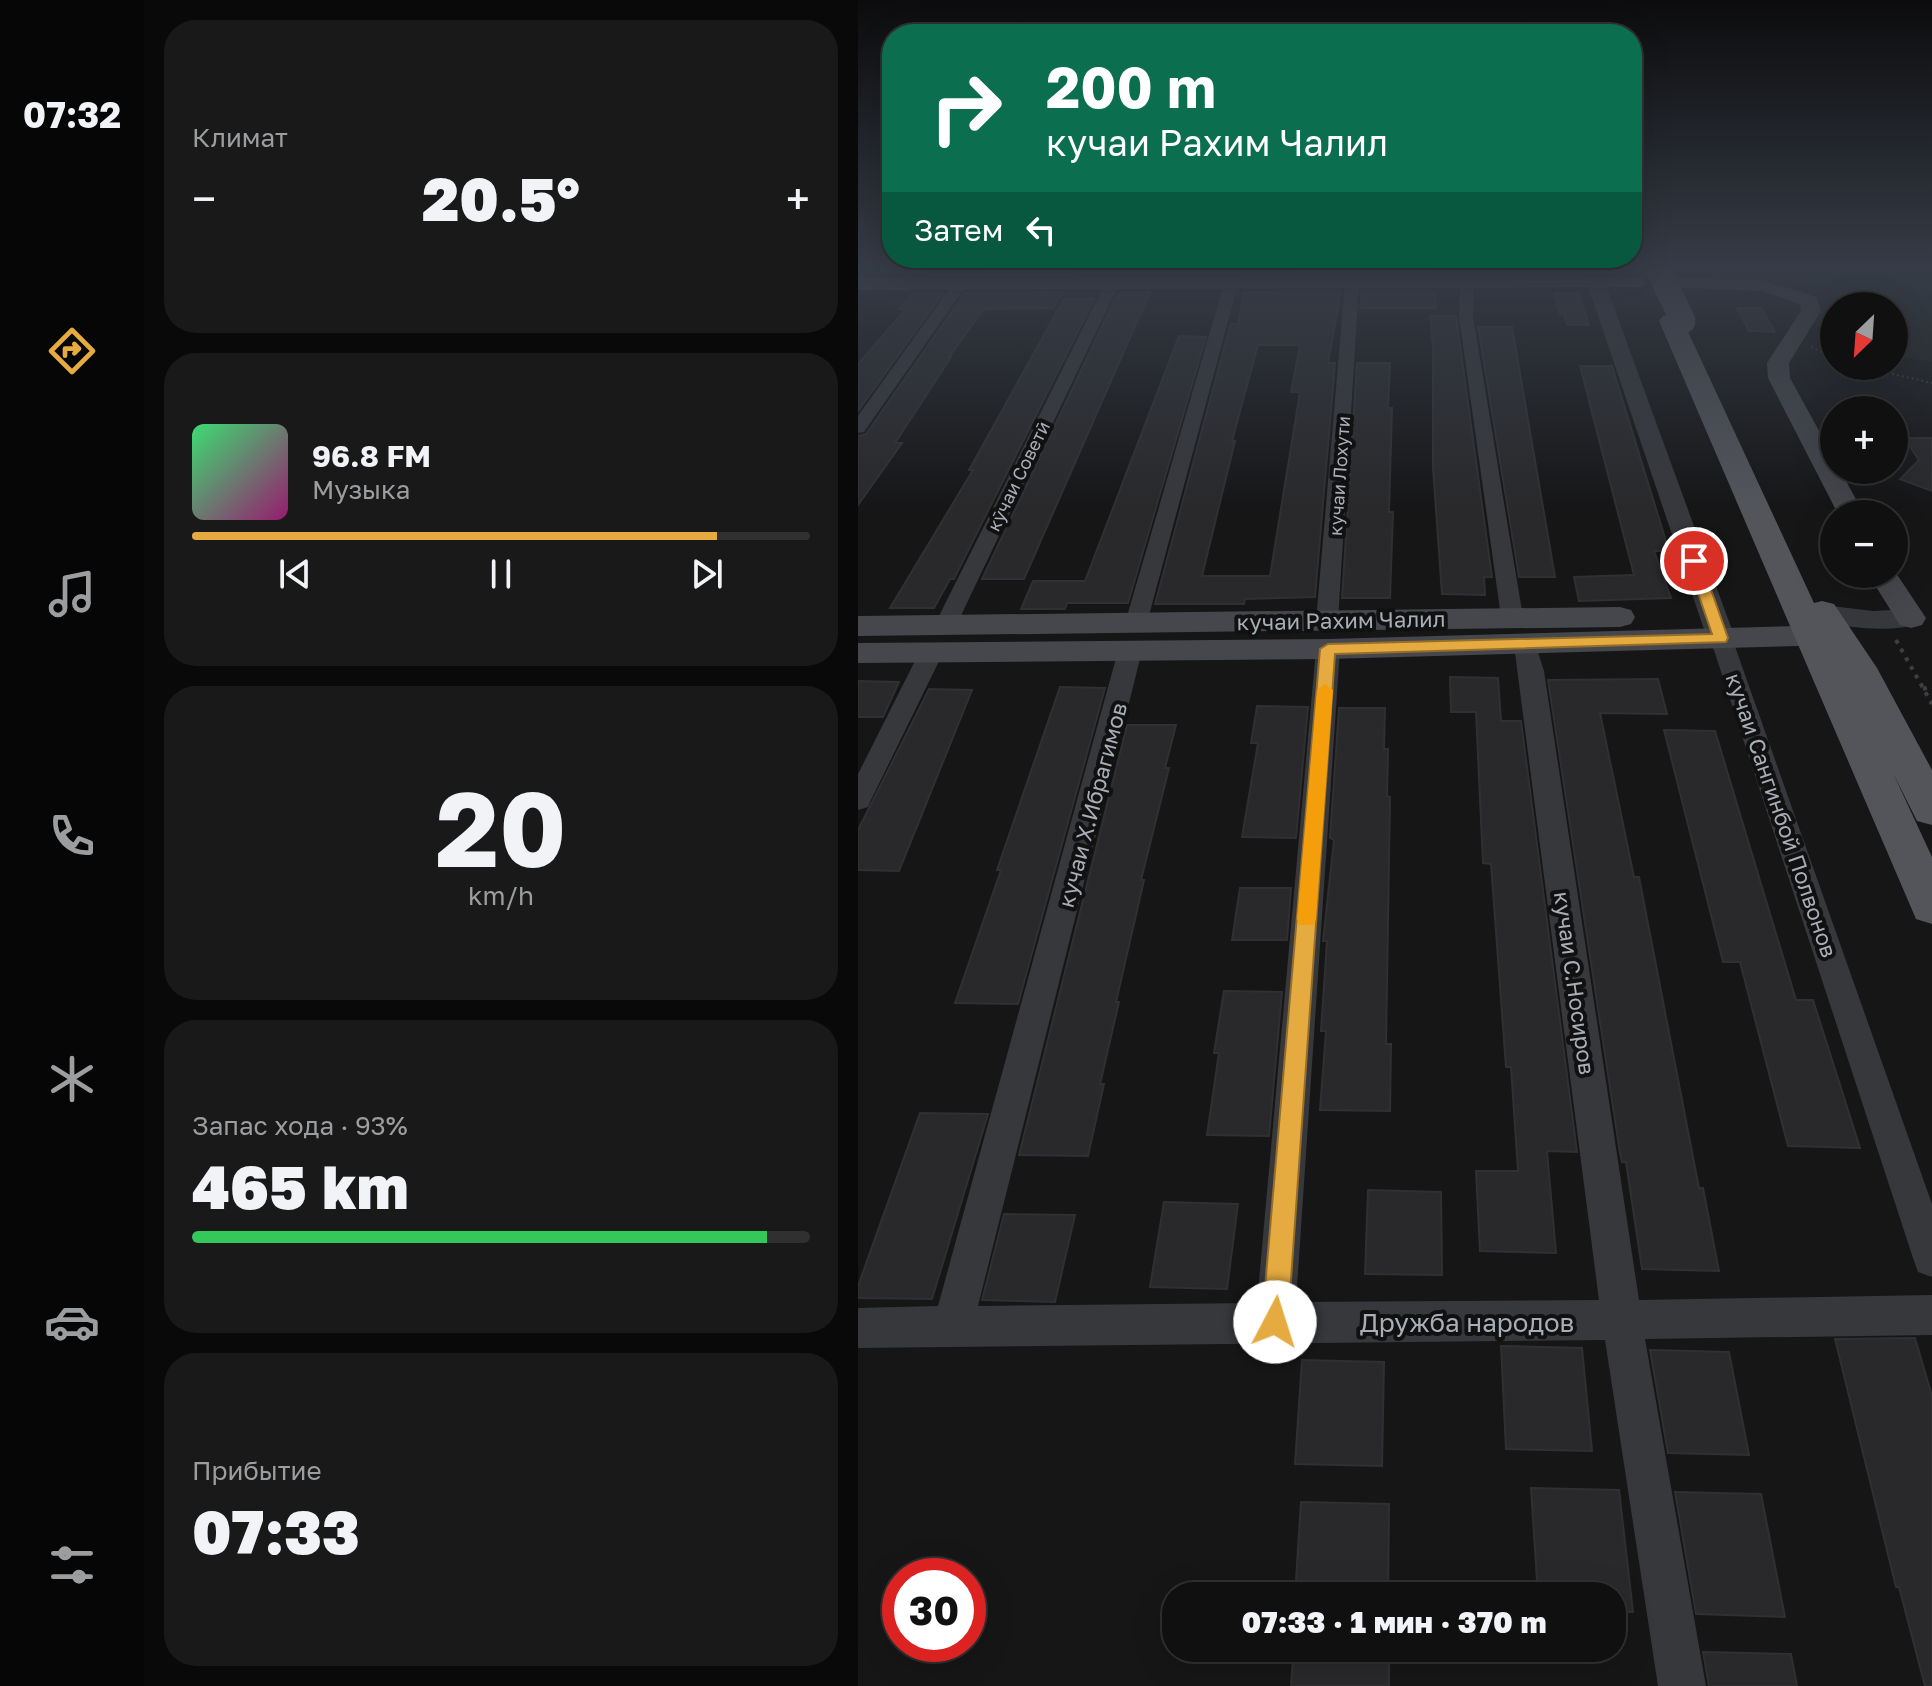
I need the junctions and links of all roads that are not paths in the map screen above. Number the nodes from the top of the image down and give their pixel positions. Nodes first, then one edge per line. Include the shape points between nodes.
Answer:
1 (913, 350) edge
2 (1080, 350) edge
3 (1213, 350) edge
4 (1348, 350) edge
5 (1471, 350) edge
6 (1619, 350) edge
7 (1691, 350) edge
8 (1786, 350) edge
9 (858, 428) edge
10 (1844, 500) edge
11 (1888, 588) edge
12 (1512, 617) junction
13 (1902, 623) edge
14 (858, 626) edge
15 (1717, 627) junction
16 (1808, 627) junction
17 (1328, 635) junction
18 (1133, 637) junction
19 (938, 639) junction
20 (1526, 645) junction
21 (858, 653) edge
22 (858, 800) edge
23 (1932, 809) edge
24 (1932, 905) edge
25 (1932, 1258) edge
26 (1932, 1315) edge
27 (1275, 1322) junction
28 (1622, 1322) junction
29 (953, 1326) junction
30 (858, 1328) edge
31 (1682, 1686) edge

1 - 9 street
2 - 19 street, кӯчаи Советӣ
3 - 18 street, кучаи Х.Ибрагимов
4 - 17 street, кучаи Лохути
5 - 12 street
6 - 15 street, кучаи Сангинбой Полвонов
7 - 16 main road via 1803,579
8 - 10 main road via 1778,363 1779,378
11 - 13 main road
12 - 15 main road, кучаи Рахим Чалил
12 - 17 main road, кучаи Рахим Чалил
13 - 16 street
14 - 19 main road, кучаи Рахим Чалил
15 - 16 main road, кучаи Рахим Чалил
15 - 20 main road, кучаи Рахим Чалил
15 - 25 street, кучаи Сангинбой Полвонов
16 - 23 main road via 1858,668
16 - 24 main road
17 - 18 main road, кучаи Рахим Чалил
17 - 20 main road, кучаи Рахим Чалил
17 - 27 street, кучаи Лохути
18 - 19 main road, кучаи Рахим Чалил
18 - 29 street, кучаи Х.Ибрагимов
19 - 21 main road, кучаи Рахим Чалил
19 - 22 street, кӯчаи Советӣ
20 - 28 street, кучаи С.Носиров
26 - 28 street, Дружба народов
27 - 28 street, Дружба народов
27 - 29 street, Дружба народов
28 - 31 street, кучаи С.Носиров
29 - 30 street, Дружба народов

